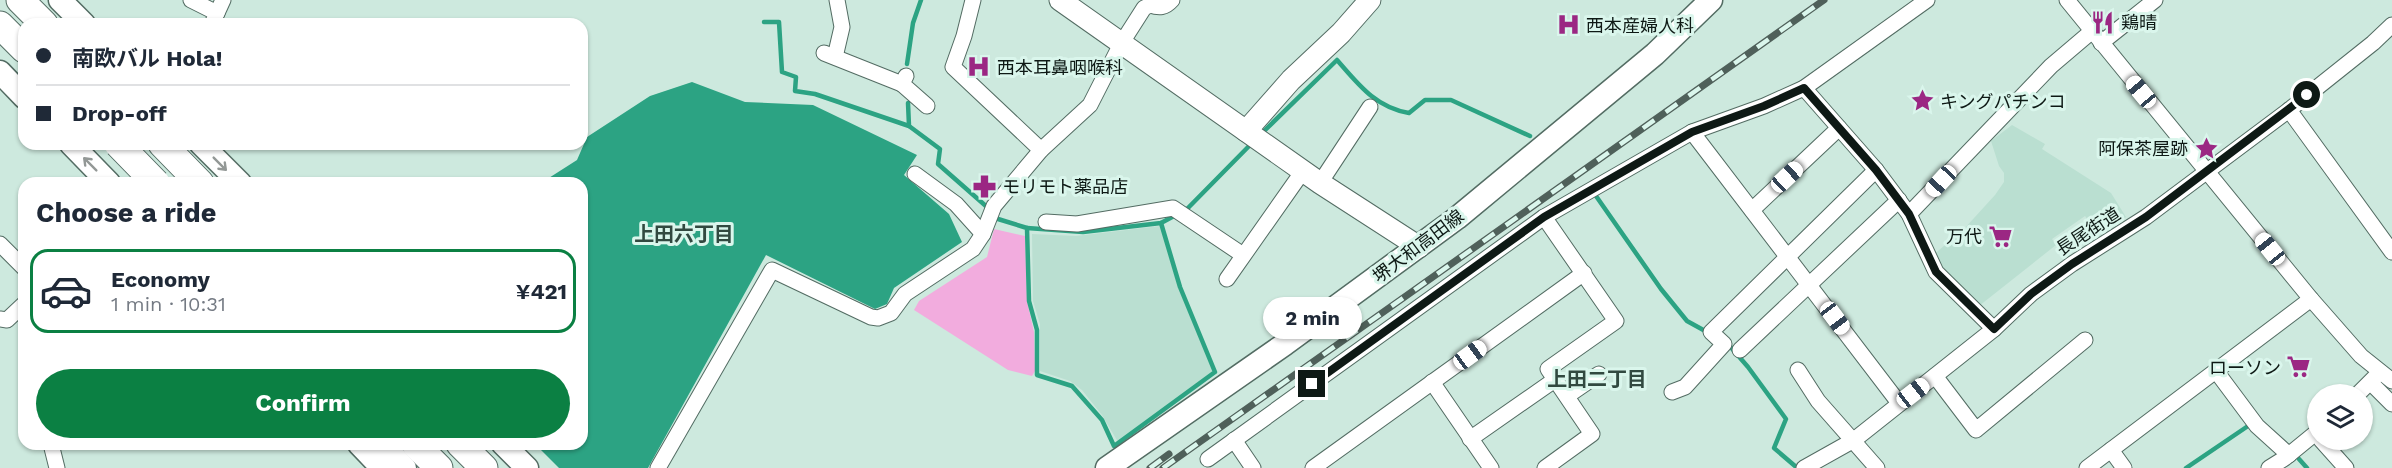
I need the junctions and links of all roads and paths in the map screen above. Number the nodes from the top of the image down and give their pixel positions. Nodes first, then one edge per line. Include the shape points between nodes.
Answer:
1 (20, 0) edge
2 (60, 0) edge
3 (191, 0) edge
4 (837, 0) edge
5 (973, 0) edge
6 (1060, 0) edge
7 (1172, 0) edge
8 (1370, 0) edge
9 (1711, 0) edge
10 (1927, 0) edge
11 (2067, 0) edge
12 (2156, 0) edge
13 (217, 12) edge
14 (38, 18) edge
15 (78, 18) edge
16 (0, 25) edge
17 (2392, 25) edge
18 (2096, 38) junction
19 (18, 43) edge
20 (1121, 44) junction
21 (0, 72) edge
22 (1804, 88) junction
23 (18, 91) edge
24 (927, 106) dead end
25 (1370, 107) dead end
26 (2289, 110) junction
27 (1839, 128) junction
28 (1692, 132) junction
29 (1253, 136) junction
30 (77, 150) edge
31 (124, 150) edge
32 (156, 150) edge
33 (166, 150) edge
34 (207, 150) edge
35 (1041, 150) junction
36 (1876, 170) junction
37 (2208, 171) junction
38 (915, 174) dead end
39 (103, 177) edge
40 (138, 177) edge
41 (150, 177) edge
42 (194, 177) edge
43 (234, 177) edge
44 (1312, 177) junction
45 (1899, 200) junction
46 (1752, 210) junction
47 (1909, 214) junction
48 (1544, 217) junction
49 (1046, 222) dead end
50 (983, 234) junction
51 (0, 244) edge
52 (1419, 247) junction
53 (2392, 252) edge
54 (1243, 255) junction
55 (1787, 255) junction
56 (18, 262) edge
57 (1584, 273) junction
58 (1227, 279) dead end
59 (1810, 284) junction
60 (2311, 299) junction
61 (18, 310) edge
62 (0, 319) edge
63 (1994, 329) junction
64 (2085, 340) dead end
65 (1740, 350) dead end
66 (1798, 370) dead end
67 (2216, 371) junction
68 (1599, 374) dead end
69 (1935, 376) junction
70 (2381, 378) edge
71 (1556, 379) junction
72 (1431, 382) junction
73 (1672, 392) dead end
74 (1567, 396) junction
75 (1899, 403) junction
76 (2392, 404) edge
77 (1470, 439) junction
78 (1234, 440) junction
79 (1854, 440) junction
80 (2307, 444) edge
81 (52, 450) edge
82 (365, 450) edge
83 (388, 450) edge
84 (421, 450) edge
85 (466, 450) edge
86 (497, 450) edge
87 (509, 450) edge
88 (2110, 450) junction
89 (2331, 450) edge
90 (1208, 459) dead end
91 (2288, 460) edge
92 (57, 468) edge
93 (382, 468) edge
94 (405, 468) edge
95 (439, 468) edge
96 (484, 468) edge
97 (515, 468) edge
98 (527, 468) edge
99 (658, 468) edge
100 (1107, 468) edge
101 (1253, 468) edge
102 (1313, 468) edge
103 (1491, 468) edge
104 (1545, 468) edge
105 (1804, 468) edge
106 (1877, 468) edge
107 (2086, 468) edge
108 (2124, 468) edge
109 (2269, 468) edge
110 (2346, 468) edge

1 - 14 highway
2 - 15 main road
3 - 13 street
4 - 24 street via 842,27 830,55 904,79
5 - 35 street via 953,67
6 - 20 street
7 - 20 street via 1164,7 1144,8
8 - 29 street via 1291,80
9 - 52 main road, 堺大和高田線 via 1655,54
10 - 22 street
11 - 18 street
12 - 18 street
16 - 19 highway
17 - 26 street, 長尾街道
18 - 37 street
18 - 47 street via 2051,66
20 - 29 street
20 - 35 street via 1090,105
21 - 23 main road
22 - 27 street
22 - 28 street
25 - 44 street
26 - 37 street, 長尾街道
26 - 53 street
27 - 36 street
27 - 46 street
28 - 46 street
28 - 48 street
29 - 44 street
39 -> 30 main road
31 - 41 highway, bridge
32 - 40 street
33 - 42 highway
34 -> 43 main road
35 - 50 street via 994,206
36 - 45 street
36 - 55 street
37 - 60 street
37 - 63 street, 長尾街道 via 2048,282
38 - 50 street via 956,204
44 - 52 street
44 - 54 street
45 - 47 street
45 - 59 street
46 - 55 street
47 - 63 street via 1936,272
48 - 57 street
48 - 78 street
49 - 54 street via 1077,224 1173,208
50 - 99 street via 973,249 905,294 891,313 878,318 772,270
51 - 56 street
52 - 100 main road, 堺大和高田線
54 - 58 street
55 - 59 street
55 - 73 street via 1711,332 1724,344 1685,387
57 - 71 street via 1616,321 1548,369
57 - 72 street
59 - 65 street
59 - 75 street
60 - 67 street
60 - 70 street
61 - 62 street via 7,320
63 - 69 street, 長尾街道
64 - 69 street via 1976,430
66 - 79 street via 1818,401
67 - 88 street
67 - 91 street
68 - 74 street
69 - 75 street, 長尾街道
70 - 76 street
71 - 74 street
71 - 77 street
72 - 77 street
72 - 102 street
74 - 104 street via 1592,434
75 - 79 street, 長尾街道
77 - 103 street
78 - 90 street
78 - 101 street
79 - 105 street, 長尾街道
79 - 106 street
80 - 91 street
81 - 92 street
82 - 93 main road
83 - 94 main road
84 - 95 highway
85 - 96 highway
86 - 97 main road
87 - 98 main road
88 - 107 street
88 - 108 street
89 - 110 street
91 - 109 street

